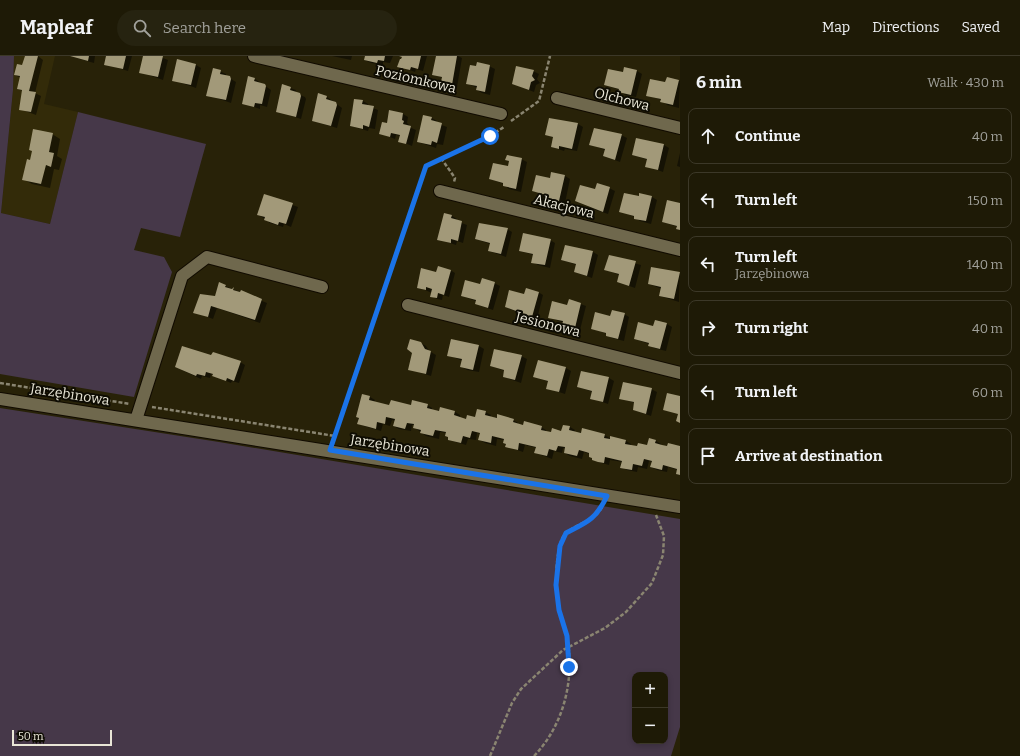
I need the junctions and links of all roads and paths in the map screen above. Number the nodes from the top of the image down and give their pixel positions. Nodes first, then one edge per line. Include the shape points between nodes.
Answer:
1 (254, 56) edge
2 (550, 56) edge
3 (557, 98) dead end
4 (501, 114) dead end
5 (680, 128) edge
6 (441, 158) junction
7 (446, 192) joint
8 (680, 250) edge
9 (322, 287) dead end
10 (408, 305) dead end
11 (680, 373) edge
12 (0, 383) edge
13 (0, 399) edge
14 (140, 406) junction
15 (136, 420) junction
16 (335, 436) junction
17 (330, 450) junction
18 (607, 496) junction
19 (651, 502) junction
20 (680, 508) edge
21 (569, 647) junction
22 (490, 756) edge
23 (534, 756) edge

1 - 4 street, Poziomkowa
2 - 6 path via 539,101 490,136
3 - 5 street, Olchowa
6 - 7 path via 455,178
6 - 16 path via 426,166
7 - 8 street, Akacjowa
9 - 14 street via 207,257 182,276
10 - 11 street, Jesionowa
12 - 14 path
13 - 15 street, Jarzębinowa
14 - 15 street
14 - 16 path
15 - 17 street, Jarzębinowa
16 - 17 path
17 - 18 street, Jarzębinowa
18 - 19 street, Jarzębinowa
18 - 21 path via 600,510 588,522 566,533 562,540 556,585 559,610
19 - 20 street, Jarzębinowa
19 - 21 path via 664,536 663,555 652,583 626,612 605,628
21 - 22 path via 548,662 521,689 512,702
21 - 23 path via 567,695 554,729

